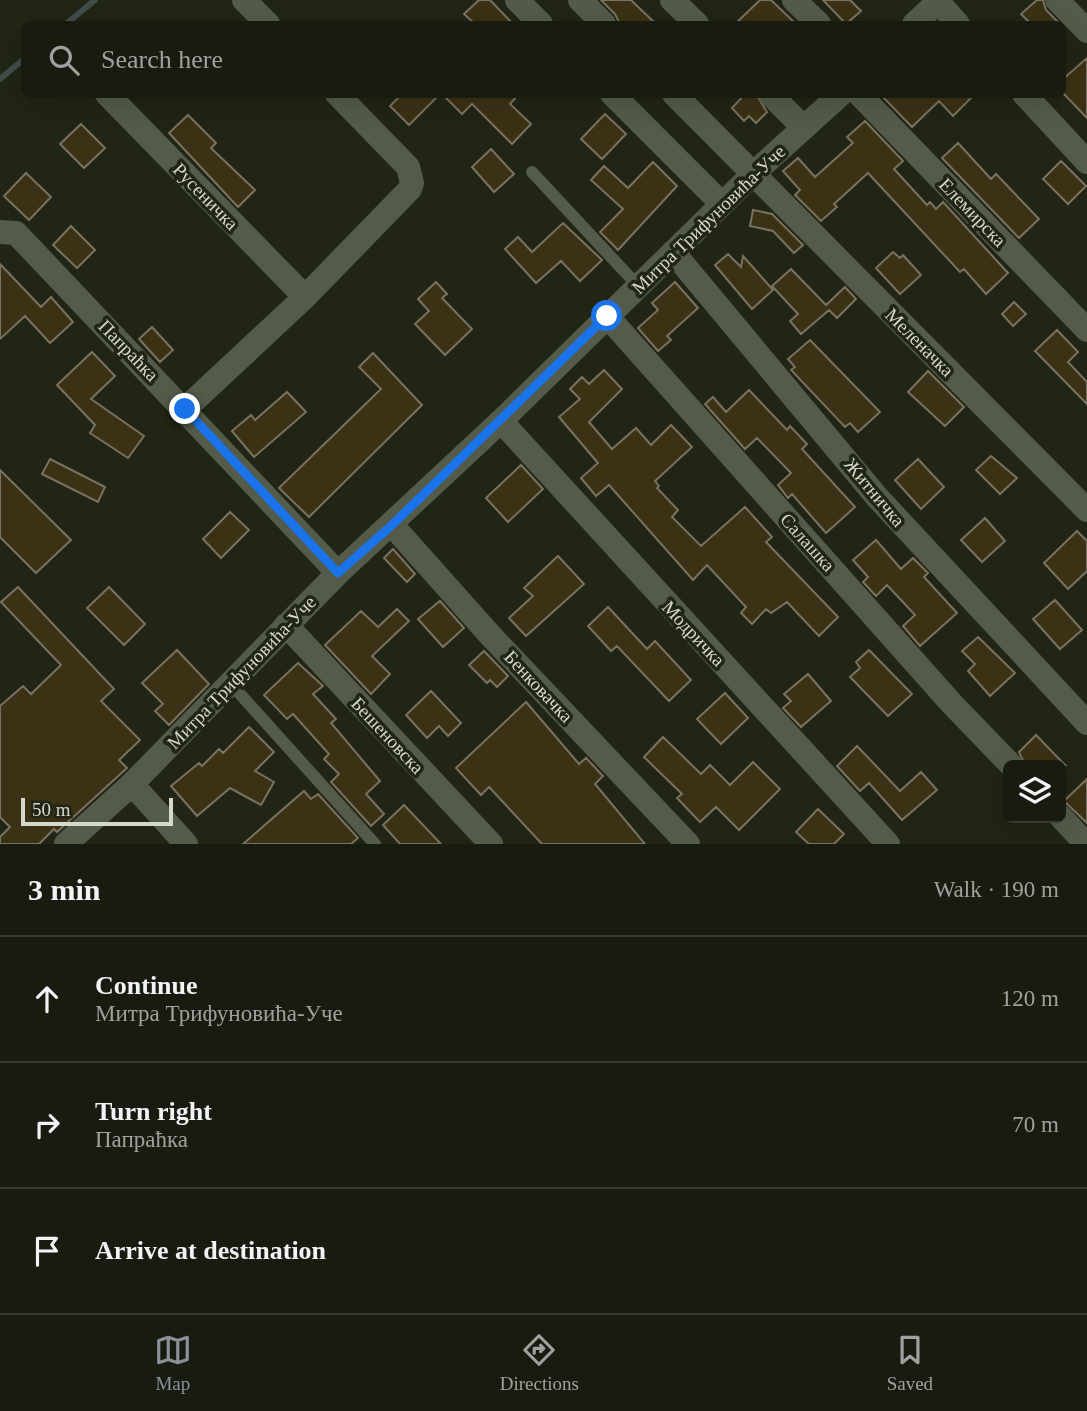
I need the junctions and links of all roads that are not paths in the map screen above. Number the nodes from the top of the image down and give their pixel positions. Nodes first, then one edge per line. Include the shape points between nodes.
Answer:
1 (244, 0) edge
2 (517, 0) edge
3 (580, 0) edge
4 (672, 0) edge
5 (794, 0) edge
6 (1057, 0) edge
7 (939, 1) edge
8 (265, 21) edge
9 (538, 21) edge
10 (601, 21) edge
11 (694, 21) edge
12 (815, 21) edge
13 (917, 21) edge
14 (956, 21) edge
15 (1087, 31) edge
16 (111, 98) edge
17 (341, 98) edge
18 (616, 98) edge
19 (678, 98) edge
20 (774, 98) edge
21 (837, 98) edge
22 (863, 98) edge
23 (1028, 98) edge
24 (804, 128) junction
25 (1087, 162) edge
26 (532, 172) dead end
27 (753, 174) junction
28 (722, 204) junction
29 (0, 232) edge
30 (673, 252) junction
31 (639, 287) junction
32 (305, 297) junction
33 (607, 316) junction
34 (1087, 330) edge
35 (185, 409) junction
36 (501, 421) junction
37 (1087, 510) edge
38 (392, 525) junction
39 (338, 573) junction
40 (286, 625) junction
41 (230, 684) junction
42 (1087, 723) edge
43 (1006, 760) edge
44 (132, 784) junction
45 (1066, 822) edge
46 (65, 844) edge
47 (186, 844) edge
48 (375, 844) edge
49 (491, 844) edge
50 (688, 844) edge
51 (888, 844) edge
52 (1086, 844) edge

1 - 8 street
2 - 9 street
3 - 10 street
4 - 11 street
5 - 12 street
6 - 15 street
7 - 13 street
7 - 14 street
16 - 32 street, Русеничка
17 - 32 street via 408,167 412,183
18 - 28 street
19 - 27 street, Меленачка
20 - 24 street
21 - 24 street, Митра Трифуновића-Уче
22 - 34 street, Елемирска
23 - 25 street
24 - 27 street, Митра Трифуновића-Уче
26 - 31 lane
27 - 28 street, Митра Трифуновића-Уче
27 - 37 street, Меленачка
28 - 30 street, Митра Трифуновића-Уче
29 - 35 street, Папраћка via 16,233
30 - 31 street, Митра Трифуновића-Уче
30 - 42 street, Житничка via 877,497
31 - 33 street, Митра Трифуновића-Уче
32 - 35 street
33 - 36 street, Митра Трифуновића-Уче
33 - 43 street, Салашка
35 - 39 street, Папраћка
36 - 38 street, Митра Трифуновића-Уче
36 - 51 street, Модричка
38 - 39 street, Митра Трифуновића-Уче
38 - 50 street, Бенковачка
39 - 40 street, Митра Трифуновића-Уче
40 - 41 street, Митра Трифуновића-Уче
40 - 49 street, Бешеновска
41 - 44 street, Митра Трифуновића-Уче
41 - 48 lane
44 - 46 street, Митра Трифуновића-Уче
44 - 47 street
45 - 52 street

